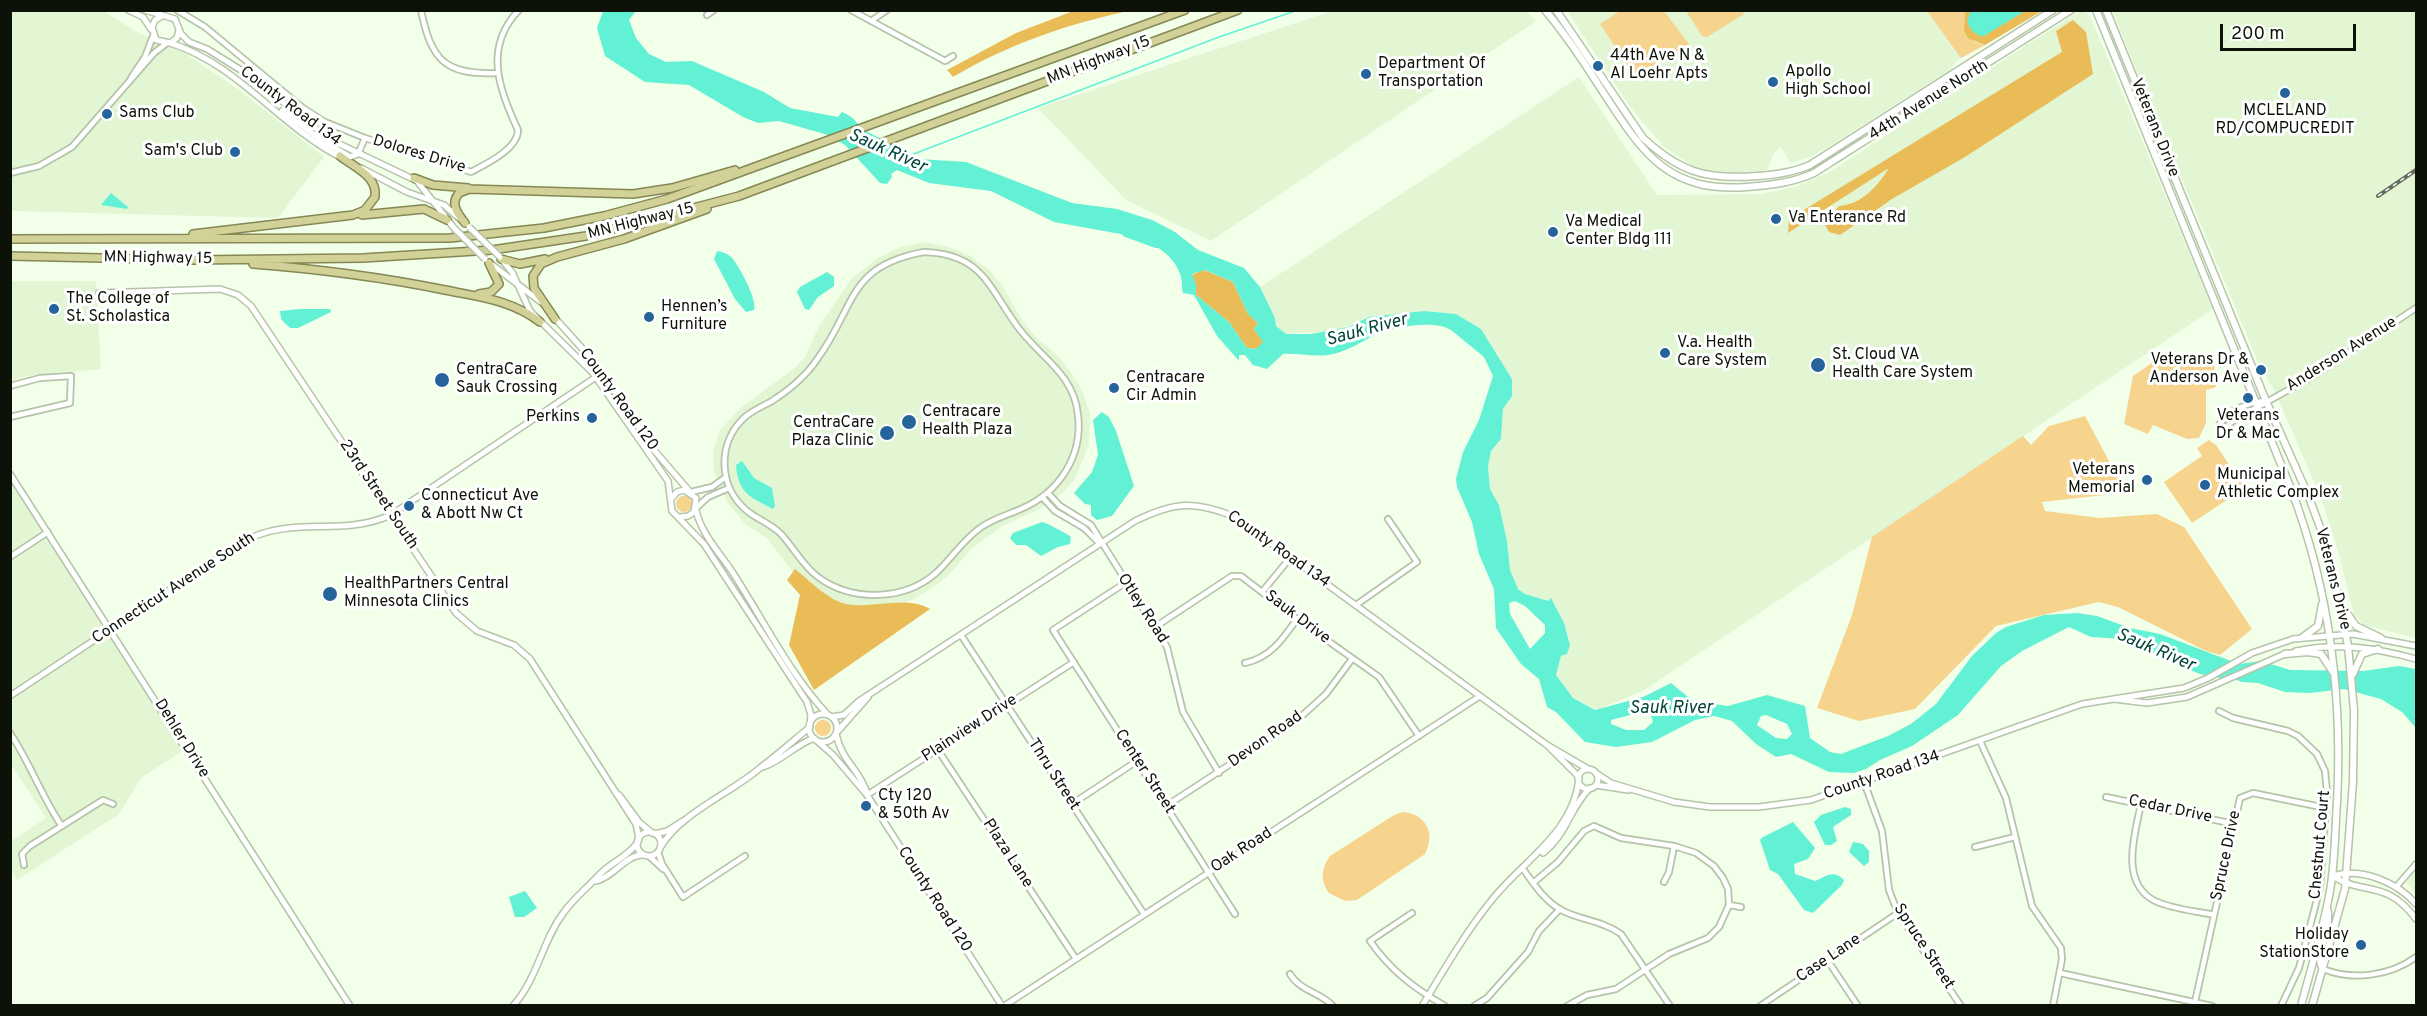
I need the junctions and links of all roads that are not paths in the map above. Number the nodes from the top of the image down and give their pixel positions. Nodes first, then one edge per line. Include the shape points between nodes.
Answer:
1 (128, 10) edge
2 (145, 10) edge
3 (177, 10) edge
4 (422, 10) edge
5 (519, 10) edge
6 (714, 10) edge
7 (851, 10) edge
8 (887, 10) edge
9 (1185, 10) edge
10 (1238, 10) edge
11 (1545, 10) edge
12 (1556, 10) edge
13 (2054, 10) edge
14 (2071, 10) edge
15 (2096, 10) edge
16 (2106, 10) edge
17 (707, 15) dead end
18 (162, 16) junction
19 (871, 21) junction
20 (179, 27) junction
21 (153, 34) junction
22 (169, 43) junction
23 (953, 57) dead end
24 (1585, 59) junction
25 (496, 73) junction
26 (130, 81) junction
27 (265, 101) junction
28 (365, 138) junction
29 (798, 152) junction
30 (358, 154) junction
31 (340, 156) junction
32 (2169, 165) junction
33 (2161, 168) junction
34 (10, 173) edge
35 (414, 178) junction
36 (474, 189) junction
37 (743, 195) junction
38 (434, 201) junction
39 (331, 218) junction
40 (447, 220) junction
41 (467, 225) junction
42 (454, 228) joint
43 (150, 238) junction
44 (10, 239) edge
45 (10, 256) edge
46 (558, 256) junction
47 (500, 258) junction
48 (194, 260) junction
49 (487, 261) junction
50 (518, 286) junction
51 (99, 292) dead end
52 (462, 293) junction
53 (2416, 308) edge
54 (555, 319) junction
55 (540, 322) junction
56 (596, 377) junction
57 (10, 386) edge
58 (2255, 401) junction
59 (2266, 401) junction
60 (2258, 409) junction
61 (11, 417) edge
62 (10, 474) edge
63 (726, 477) junction
64 (729, 488) junction
65 (690, 492) junction
66 (1048, 493) junction
67 (1042, 497) junction
68 (670, 501) junction
69 (696, 509) junction
70 (391, 515) junction
71 (677, 516) junction
72 (1388, 519) dead end
73 (48, 532) junction
74 (1101, 545) junction
75 (10, 557) edge
76 (1290, 558) junction
77 (1125, 583) junction
78 (2321, 586) junction
79 (2337, 591) junction
80 (1263, 592) junction
81 (1356, 605) junction
82 (1297, 619) junction
83 (1155, 627) junction
84 (111, 629) junction
85 (2331, 634) junction
86 (2346, 634) junction
87 (961, 636) junction
88 (2303, 637) junction
89 (2381, 638) junction
90 (2333, 646) junction
91 (2348, 646) junction
92 (2416, 646) edge
93 (2378, 649) junction
94 (2285, 654) junction
95 (1352, 659) junction
96 (2416, 659) edge
97 (1074, 662) junction
98 (1245, 663) dead end
99 (2332, 663) junction
100 (2351, 680) junction
101 (869, 695) junction
102 (10, 696) edge
103 (1480, 696) junction
104 (2110, 698) junction
105 (1007, 705) junction
106 (2218, 711) dead end
107 (830, 716) junction
108 (810, 726) junction
109 (836, 733) junction
110 (10, 734) edge
111 (1419, 736) junction
112 (815, 739) junction
113 (1980, 741) junction
114 (1547, 745) junction
115 (938, 750) junction
116 (1137, 761) junction
117 (761, 768) junction
118 (1588, 769) junction
119 (1219, 773) junction
120 (1596, 773) junction
121 (1579, 778) junction
122 (1864, 783) junction
123 (1593, 787) junction
124 (614, 789) junction
125 (1647, 794) junction
126 (867, 795) junction
127 (2106, 797) dead end
128 (112, 804) dead end
129 (1072, 804) junction
130 (2141, 804) junction
131 (1166, 806) junction
132 (2326, 808) junction
133 (690, 816) junction
134 (2234, 824) junction
135 (61, 825) junction
136 (654, 834) junction
137 (2015, 837) junction
138 (639, 840) junction
139 (1674, 846) junction
140 (1975, 847) dead end
141 (659, 850) junction
142 (648, 856) junction
143 (745, 856) dead end
144 (1534, 859) junction
145 (2416, 864) edge
146 (24, 865) dead end
147 (1523, 869) junction
148 (1209, 873) junction
149 (2347, 874) junction
150 (2332, 876) junction
151 (671, 878) junction
152 (596, 880) junction
153 (1664, 882) dead end
154 (2346, 882) junction
155 (1533, 883) junction
156 (2396, 887) junction
157 (2416, 904) edge
158 (1729, 905) junction
159 (1741, 907) dead end
160 (2327, 907) junction
161 (1560, 909) junction
162 (1412, 913) dead end
163 (1898, 913) junction
164 (1144, 914) junction
165 (1235, 914) dead end
166 (2214, 915) junction
167 (2416, 919) edge
168 (2416, 957) edge
169 (1076, 959) junction
170 (1828, 961) junction
171 (2323, 969) junction
172 (1646, 970) junction
173 (2060, 973) junction
174 (1290, 974) dead end
175 (1428, 996) junction
176 (2195, 1002) junction
177 (350, 1005) edge
178 (513, 1005) edge
179 (1003, 1005) edge
180 (1333, 1005) edge
181 (1422, 1005) edge
182 (1445, 1005) edge
183 (1474, 1005) edge
184 (1567, 1005) edge
185 (1670, 1005) edge
186 (1762, 1005) edge
187 (1858, 1005) edge
188 (1961, 1005) edge
189 (2053, 1005) edge
190 (2212, 1005) edge
191 (2281, 1005) edge
192 (2301, 1005) edge
193 (2312, 1005) edge

1 - 21 street via 146,20
2 - 18 street
3 - 28 street, Dolores Drive via 211,32 315,116
4 - 25 street via 427,38 444,64 469,74
5 - 25 street, Dolores Drive via 501,39
6 - 17 street
7 - 19 street
8 - 19 street
9 - 29 highway, MN Highway 15
10 - 37 highway, MN Highway 15
11 - 24 main road
12 - 24 main road
13 - 24 main road, 44th Avenue North via 1817,161 1783,174 1726,178 1679,166 1643,138
14 - 24 main road, 44th Avenue North via 1822,169 1783,183 1716,187 1689,182 1666,171 1634,140
15 - 33 main road, Veterans Drive
16 - 32 main road, Veterans Drive
18 - 20 street via 175,19
18 - 21 street via 155,20
19 - 23 street via 945,61
20 - 22 street via 178,35
20 - 30 street, County Road 134 via 189,42 252,77 318,131
21 - 22 street via 159,42
21 - 26 street
22 - 26 street via 160,46
22 - 27 street, County Road 134 via 195,52
25 - 28 street, Dolores Drive via 518,134 511,146 471,172
26 - 34 street via 72,147 39,166
27 - 30 street via 333,148 350,157
27 - 31 street, County Road 134 via 309,137
28 - 30 street
29 - 36 highway via 672,188 633,194
29 - 43 highway, MN Highway 15 via 667,199 604,216 498,234 450,238
30 - 35 street, County Road 134
31 - 38 street, County Road 134 via 407,192
31 - 39 highway via 372,180 375,197 360,213
32 - 33 street
32 - 59 main road, Veterans Drive
33 - 58 main road, Veterans Drive
35 - 36 highway via 434,185
35 - 38 street, County Road 134
36 - 41 highway via 455,198 455,209
37 - 46 highway via 679,221
37 - 48 highway, MN Highway 15 via 597,234 492,250 382,258
38 - 40 street, County Road 134
38 - 41 street, County Road 134
39 - 40 highway via 418,209
39 - 43 highway
40 - 42 street, County Road 134
41 - 47 street, County Road 120, bridge
42 - 49 street, County Road 120, bridge
43 - 44 highway, MN Highway 15
45 - 48 highway, MN Highway 15
46 - 47 highway via 520,264
46 - 54 highway via 538,266 532,281
47 - 50 street, County Road 120
48 - 52 highway via 336,270
49 - 50 street, County Road 120
49 - 52 highway via 497,275 496,288 484,295
50 - 54 street, County Road 120 via 534,296
50 - 55 street, County Road 120 via 526,306
51 - 70 street, 23rd Street South via 220,289 245,300
52 - 55 highway via 519,307
53 - 59 street, Anderson Avenue via 2310,378
54 - 65 street, County Road 120 via 597,366 654,450
55 - 56 street, County Road 120
56 - 68 street, County Road 120 via 668,481
56 - 70 street, Connecticut Avenue South
57 - 61 street via 40,378 71,376 70,403
58 - 59 street, Anderson Avenue
58 - 60 main road, Veterans Drive
58 - 60 street, Anderson Avenue via 2224,418 2219,429 2221,436 2229,424
59 - 60 street, Anderson Avenue
59 - 79 main road, Veterans Drive via 2311,502
60 - 78 main road, Veterans Drive via 2305,527
62 - 73 street, Dehler Drive
63 - 64 street
63 - 65 street via 712,487
63 - 66 street via 725,450 732,432 752,411 793,386 817,361 862,282 879,267 898,258 936,253 957,258 982,274 1017,326 1055,365 1072,392 1079,417 1074,456
64 - 67 street via 745,509 780,533 819,578 850,592 878,596 917,585 938,571 983,526
64 - 69 street via 708,497
65 - 68 street via 677,492
65 - 69 street via 697,501
66 - 67 street
66 - 74 street via 1060,506 1091,525
67 - 74 street
68 - 71 street
69 - 71 street via 688,516
69 - 107 street via 703,531 811,697
70 - 84 street, Connecticut Avenue South via 362,524 288,527 256,535
70 - 124 street, 23rd Street South via 463,620 477,631 514,645 530,659
71 - 108 street via 704,544 807,702
72 - 81 street via 1417,562
73 - 75 street
73 - 84 street, Dehler Drive
74 - 76 street, County Road 134 via 1158,510 1192,504 1235,517
74 - 77 street, Otley Road
74 - 87 street, County Road 134
76 - 80 street
76 - 81 street, County Road 134
77 - 83 street, Otley Road
77 - 97 street, Center Street via 1053,630
78 - 85 main road, Veterans Drive
78 - 88 main road via 2320,623
79 - 86 main road, Veterans Drive
79 - 89 main road via 2352,622
80 - 82 street, Sauk Drive
80 - 83 street, Sauk Drive via 1241,576 1232,576
81 - 103 street, County Road 134
82 - 95 street, Sauk Drive
82 - 98 street via 1279,644 1258,661
83 - 119 street, Otley Road via 1167,647 1182,712
84 - 102 street, Connecticut Avenue South
84 - 177 street, Dehler Drive
85 - 86 street, County Road 134
85 - 88 street, County Road 134
85 - 90 main road, Veterans Drive
86 - 89 street, County Road 134
86 - 91 main road, Veterans Drive
87 - 101 street, County Road 134
87 - 105 street, Thru Street
88 - 104 street, County Road 134 via 2248,656 2202,681 2175,690
89 - 92 street, County Road 134
90 - 91 street, County Road 134
90 - 94 street, County Road 134
90 - 99 main road, Veterans Drive
91 - 93 street, County Road 134
91 - 100 main road, Veterans Drive
93 - 96 street, County Road 134
93 - 100 main road via 2364,652
94 - 99 main road via 2318,653
94 - 104 street, County Road 134 via 2193,695 2147,703
95 - 111 street, Sauk Drive via 1379,677
95 - 119 street, Devon Road via 1326,694 1295,722
97 - 105 street, Plainview Drive
97 - 116 street, Center Street
99 - 150 main road, Veterans Drive via 2339,711 2340,769
100 - 149 main road, Veterans Drive via 2353,782
101 - 107 street, County Road 134 via 842,716
101 - 109 street, County Road 134
103 - 111 street, Oak Road
103 - 114 street, County Road 134
104 - 113 street, County Road 134
105 - 115 street, Plainview Drive
105 - 129 street, Thru Street
106 - 132 street, Chestnut Court via 2288,731 2305,741 2325,771
107 - 108 street via 816,716
107 - 109 street
108 - 112 street
108 - 117 street
109 - 112 street via 827,741
109 - 126 street, County Road 120 via 838,747 863,782
110 - 135 street
111 - 148 street, Oak Road
112 - 117 street via 797,745
112 - 126 street, County Road 120
113 - 122 street, County Road 134
113 - 137 street via 2006,798
114 - 118 street, County Road 134
114 - 121 street, County Road 134
115 - 126 street, Plainview Drive
115 - 169 street, Plaza Lane
116 - 129 street
116 - 131 street, Center Street
117 - 133 street
118 - 120 street, County Road 134
118 - 121 street
119 - 131 street, Devon Road
120 - 123 street
120 - 125 street, County Road 134 via 1608,782
121 - 123 street, County Road 134 via 1582,786
121 - 144 street via 1567,814
122 - 125 street, County Road 134 via 1811,800 1738,808 1694,805
122 - 163 street, Spruce Street via 1881,831 1889,890
123 - 125 street, County Road 134
123 - 144 street via 1582,797 1560,836
124 - 136 street, 23rd Street South via 639,822
124 - 138 street, 23rd Street South via 637,827
126 - 179 street, County Road 120
127 - 130 street, Cedar Drive
128 - 135 street via 102,800
129 - 164 street, Thru Street
130 - 134 street, Cedar Drive
130 - 166 street via 2131,850 2133,868 2143,889 2157,902
131 - 148 street, Center Street
132 - 134 street, Spruce Drive via 2248,793 2240,798
132 - 191 street, Chestnut Court via 2317,900 2299,968
133 - 136 street via 667,831
133 - 141 street
134 - 166 street, Spruce Drive
135 - 146 street via 25,850
136 - 138 street via 644,834
136 - 141 street via 660,840
137 - 140 street
137 - 173 street via 2032,906 2061,948
138 - 142 street via 639,849
138 - 152 street
139 - 153 street
139 - 155 street via 1621,838 1594,826 1584,831 1558,862
139 - 158 street via 1696,854 1719,872 1728,889
141 - 142 street
141 - 151 street
142 - 151 street
142 - 152 street via 634,856
143 - 151 street via 683,897
144 - 147 street
145 - 156 street
147 - 155 street
147 - 175 street via 1484,910
148 - 164 street, Oak Road
148 - 165 street, Center Street
149 - 150 street
149 - 154 main road, Veterans Drive
149 - 156 street via 2371,877
150 - 154 street
150 - 160 main road, Veterans Drive
152 - 178 street via 563,912 531,981
154 - 167 street via 2392,895
154 - 171 main road, Veterans Drive
155 - 161 street
156 - 157 street
158 - 159 street
158 - 172 street via 1723,922 1711,935
160 - 171 main road via 2330,917 2320,960
160 - 192 main road, Veterans Drive
161 - 172 street via 1616,930
161 - 183 street via 1487,998
162 - 175 street via 1370,941 1404,981
163 - 170 street, Case Lane
163 - 188 street, Spruce Street
164 - 169 street, Oak Road
166 - 176 street, Spruce Drive
168 - 171 street via 2401,967 2372,974 2342,975
169 - 179 street, Oak Road
170 - 186 street, Case Lane
170 - 187 street
171 - 193 main road, Veterans Drive
172 - 184 street via 1616,989 1587,995
172 - 185 street
173 - 176 street
173 - 189 street
174 - 180 street via 1299,985
175 - 181 street
175 - 182 street
176 - 190 street

